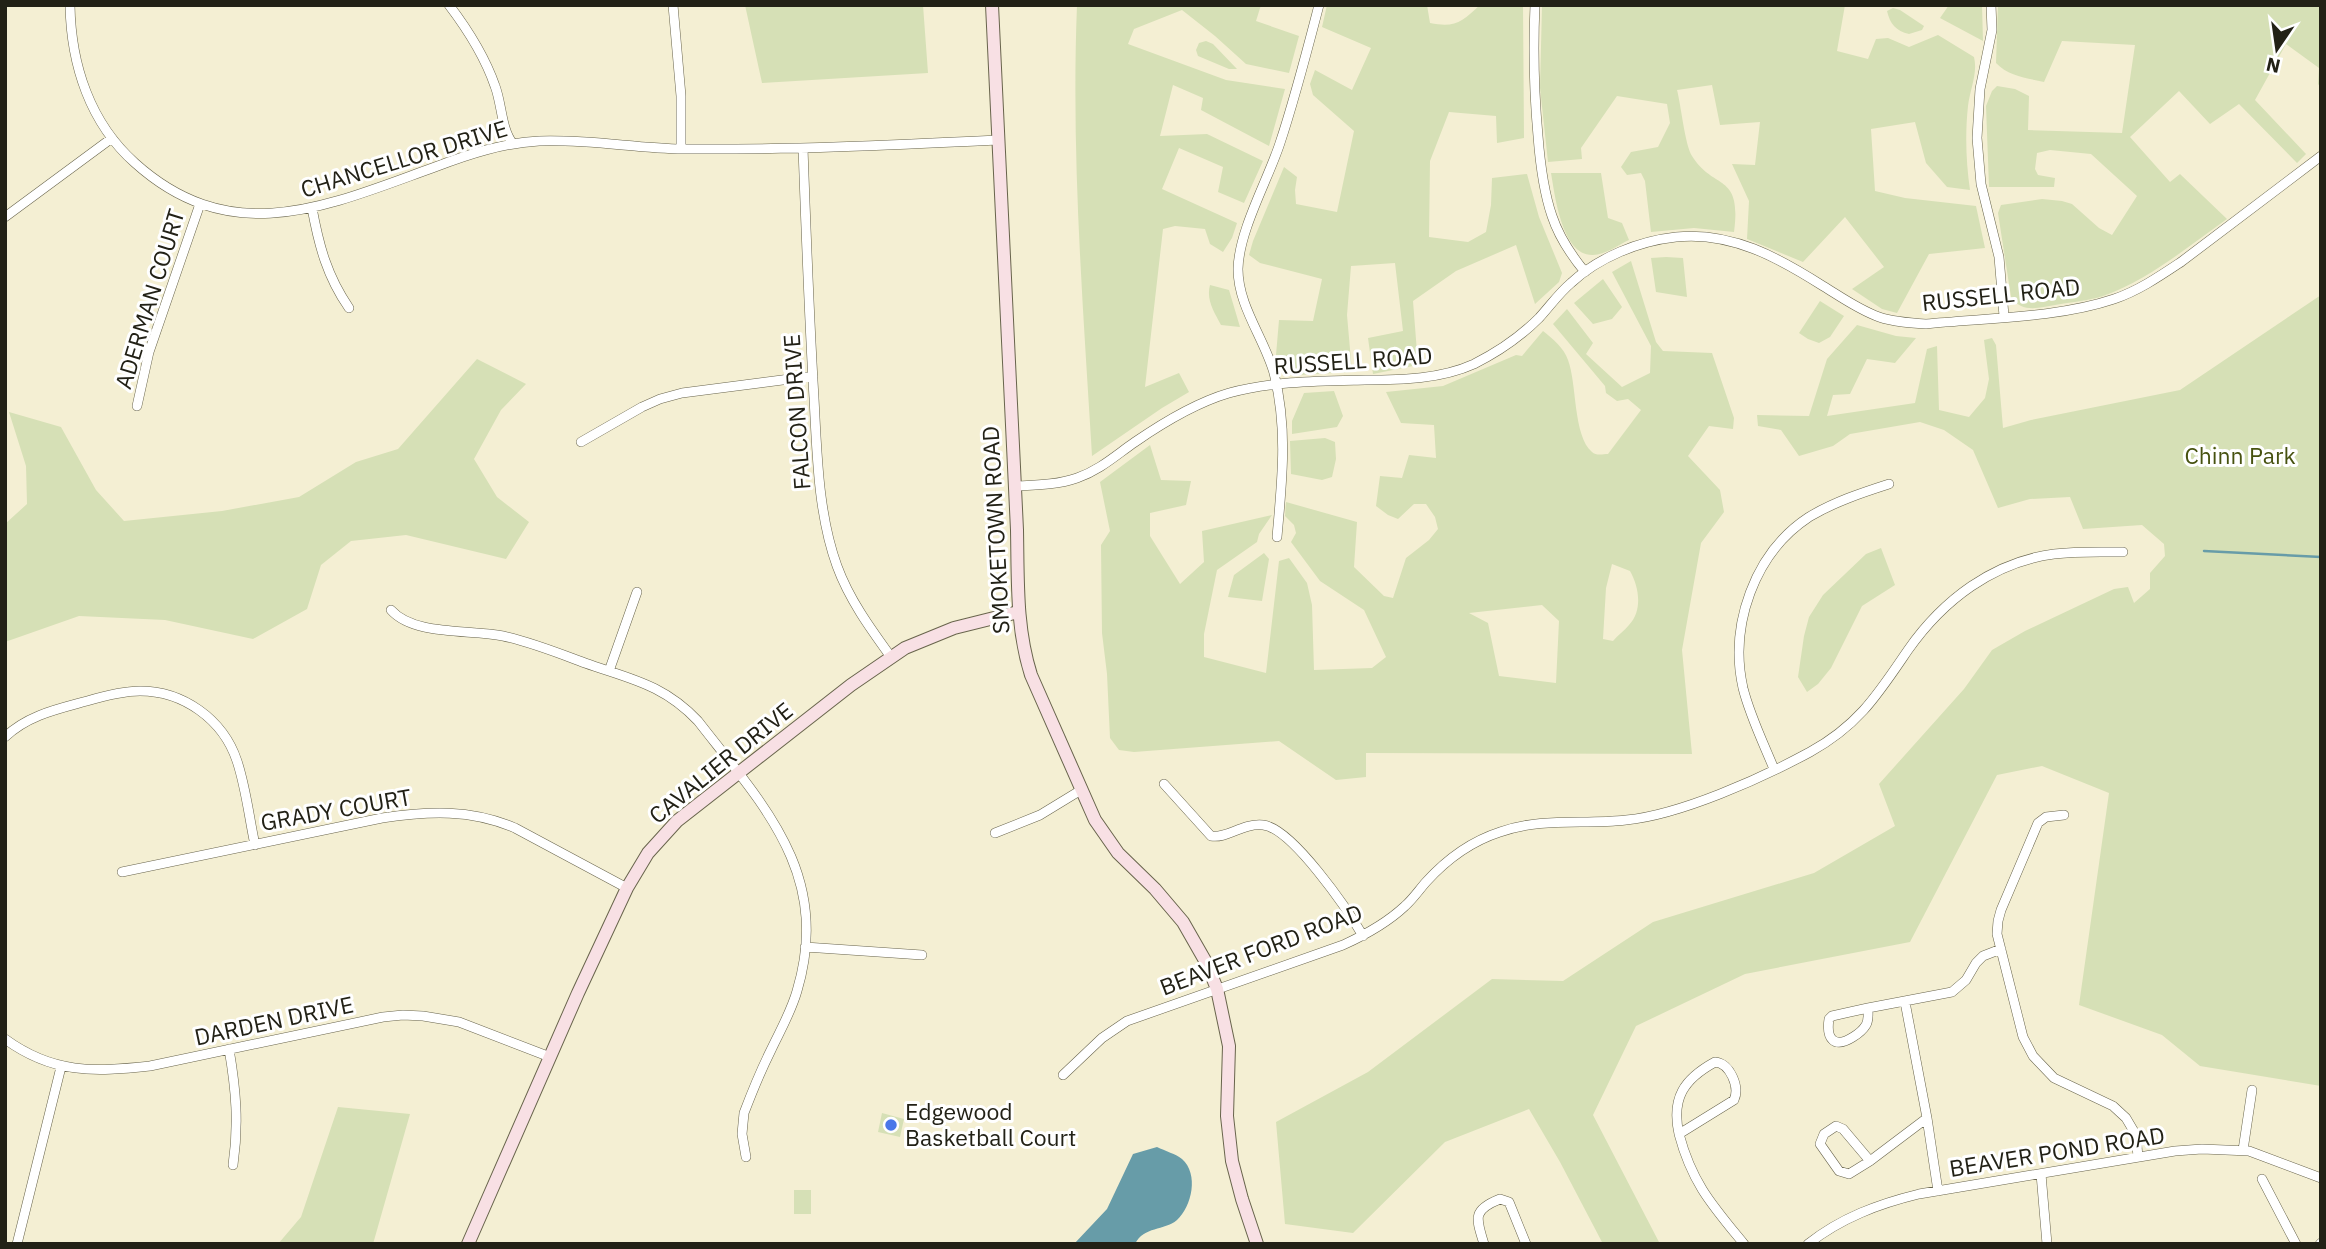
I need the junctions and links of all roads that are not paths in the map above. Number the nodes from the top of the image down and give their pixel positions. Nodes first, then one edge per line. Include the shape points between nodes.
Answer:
1 (70, 5) edge
2 (449, 5) edge
3 (673, 5) edge
4 (992, 5) edge
5 (1319, 5) edge
6 (1535, 5) edge
7 (1991, 5) edge
8 (112, 138) junction
9 (999, 140) junction
10 (513, 144) junction
11 (803, 148) junction
12 (681, 149) junction
13 (2321, 156) edge
14 (200, 204) junction
15 (312, 208) junction
16 (5, 216) edge
17 (1585, 272) junction
18 (349, 308) dead end
19 (2004, 316) junction
20 (813, 376) junction
21 (1276, 384) junction
22 (136, 406) dead end
23 (582, 442) dead end
24 (1888, 484) dead end
25 (1014, 486) junction
26 (1277, 537) dead end
27 (2123, 552) dead end
28 (637, 592) dead end
29 (391, 610) dead end
30 (1018, 612) junction
31 (891, 657) junction
32 (608, 671) junction
33 (5, 737) edge
34 (1774, 769) junction
35 (738, 773) junction
36 (1164, 785) dead end
37 (1080, 790) junction
38 (2064, 815) dead end
39 (995, 833) dead end
40 (255, 845) junction
41 (122, 872) dead end
42 (628, 888) junction
43 (1363, 936) junction
44 (805, 947) junction
45 (2001, 949) junction
46 (922, 956) dead end
47 (1217, 989) junction
48 (1905, 1002) junction
49 (1868, 1008) junction
50 (5, 1039) edge
51 (229, 1049) junction
52 (550, 1058) junction
53 (61, 1067) junction
54 (1063, 1075) dead end
55 (2252, 1090) dead end
56 (1927, 1118) junction
57 (1679, 1133) junction
58 (2243, 1150) junction
59 (746, 1157) dead end
60 (2138, 1157) junction
61 (1870, 1161) junction
62 (233, 1165) dead end
63 (2041, 1174) junction
64 (2321, 1178) edge
65 (2262, 1179) dead end
66 (1938, 1191) junction
67 (17, 1244) edge
68 (468, 1244) edge
69 (1257, 1244) edge
70 (1483, 1244) edge
71 (1526, 1244) edge
72 (1744, 1244) edge
73 (1808, 1244) edge
74 (2047, 1244) edge
75 (2296, 1244) edge

1 - 8 street, CHANCELLOR DRIVE via 77,65 93,110
2 - 10 street via 487,65 507,137
3 - 12 street
4 - 9 main road, SMOKETOWN ROAD
5 - 21 street via 1280,144 1239,255 1244,302
6 - 17 street via 1533,84 1543,180 1558,231
7 - 19 street via 1992,30 1980,89 1977,138 1981,184 2001,268
8 - 14 street, CHANCELLOR DRIVE via 147,174
8 - 16 street
9 - 11 street, CHANCELLOR DRIVE
9 - 25 main road, SMOKETOWN ROAD
10 - 12 street, CHANCELLOR DRIVE via 562,141
10 - 15 street, CHANCELLOR DRIVE
11 - 12 street, CHANCELLOR DRIVE
11 - 20 street, FALCON DRIVE
13 - 19 street, RUSSELL ROAD via 2181,262 2137,289 2087,306
14 - 15 street, CHANCELLOR DRIVE via 247,214
14 - 22 street, ADERMAN COURT via 149,352
15 - 18 street via 324,261
17 - 19 street, RUSSELL ROAD via 1640,244 1678,236 1709,237 1766,253 1878,317 1926,324
17 - 21 street, RUSSELL ROAD via 1510,342 1473,365 1411,379
20 - 23 street via 671,396 642,407
20 - 31 street, FALCON DRIVE via 821,486 835,562 859,611
21 - 25 street, RUSSELL ROAD via 1206,401 1153,429 1079,478
21 - 26 street via 1284,452
24 - 34 street via 1829,506 1795,528 1768,559 1747,600 1740,632 1740,670
25 - 30 main road, SMOKETOWN ROAD
27 - 34 street, BEAVER FORD ROAD via 2040,556 1984,577 1935,617 1878,695 1851,723 1810,752
28 - 32 street
29 - 32 street via 420,626 505,636
30 - 31 main road, CAVALIER DRIVE via 954,628
30 - 37 main road, SMOKETOWN ROAD via 1031,675
31 - 35 main road, CAVALIER DRIVE
32 - 35 street via 673,698 698,721
33 - 40 street via 34,717 122,692 152,691 175,697 202,711 231,747
34 - 43 street, BEAVER FORD ROAD via 1712,796 1642,818 1537,822 1498,832 1451,859 1407,905
35 - 42 main road, CAVALIER DRIVE via 661,836
35 - 44 street via 778,827 796,869 805,907
36 - 43 street via 1211,836 1255,825 1282,833 1336,893
37 - 39 street via 1040,815
37 - 47 main road, SMOKETOWN ROAD via 1106,837 1183,922
38 - 45 street via 2038,823 2000,910 1997,934
40 - 41 street, GRADY COURT
40 - 42 street, GRADY COURT via 411,814 479,815 515,828
42 - 52 main road, CAVALIER DRIVE
43 - 47 street, BEAVER FORD ROAD
44 - 46 street
44 - 59 street via 796,992 744,1113
45 - 48 street via 1983,956 1952,992
45 - 60 street via 2023,1037 2033,1056 2054,1078 2118,1110 2133,1129
47 - 54 street, BEAVER FORD ROAD via 1127,1021
47 - 69 main road, SMOKETOWN ROAD via 1229,1046 1227,1116 1232,1161
48 - 49 street
48 - 56 street
49 - 49 street via 1829,1018 1831,1039 1843,1043 1866,1027
50 - 53 street, DARDEN DRIVE
51 - 52 street, DARDEN DRIVE via 383,1017 424,1016 459,1022
51 - 53 street, DARDEN DRIVE via 122,1069
51 - 62 street via 237,1112
52 - 68 main road, CAVALIER DRIVE
53 - 67 street
55 - 58 street
56 - 61 street
56 - 66 street
57 - 57 street via 1734,1100 1737,1091 1724,1064 1715,1062 1684,1085 1676,1110
57 - 72 street via 1697,1184
58 - 60 street, BEAVER POND ROAD via 2202,1149
58 - 64 street, BEAVER POND ROAD
60 - 63 street, BEAVER POND ROAD
61 - 61 street via 1844,1174 1820,1144 1821,1139 1841,1127
63 - 66 street, BEAVER POND ROAD
63 - 74 street
65 - 75 street
66 - 73 street, BEAVER POND ROAD via 1869,1209 1835,1224
70 - 71 street via 1478,1212 1500,1199 1509,1202

